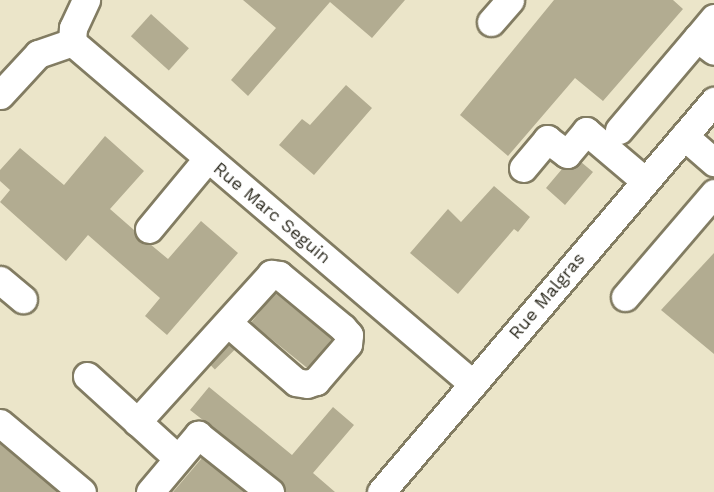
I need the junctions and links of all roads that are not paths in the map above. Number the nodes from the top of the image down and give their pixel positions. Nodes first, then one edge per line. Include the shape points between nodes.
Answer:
1 (86, 0) edge
2 (510, 0) edge
3 (491, 22) dead end
4 (708, 35) edge
5 (72, 42) junction
6 (0, 95) edge
7 (714, 101) edge
8 (619, 130) dead end
9 (684, 136) junction
10 (208, 158) junction
11 (714, 162) edge
12 (523, 168) dead end
13 (645, 181) junction
14 (714, 193) edge
15 (149, 229) dead end
16 (0, 280) edge
17 (625, 297) dead end
18 (23, 299) dead end
19 (228, 322) dead end
20 (87, 376) dead end
21 (473, 384) junction
22 (137, 422) junction
23 (0, 423) edge
24 (177, 458) junction
25 (387, 490) edge
26 (82, 492) edge
27 (150, 492) edge
28 (270, 492) edge

1 - 5 street via 73,28
2 - 3 street
4 - 8 street
5 - 6 street via 38,54
5 - 10 street, Rue Marc Seguin
7 - 9 street, Rue Malgras
9 - 11 street
9 - 13 street, Rue Malgras
10 - 15 street
10 - 21 street, Rue Marc Seguin
12 - 13 street via 548,139 567,154 586,132
13 - 21 street, Rue Malgras
14 - 17 street
16 - 18 street
19 - 22 street
20 - 22 street
21 - 25 street, Rue Malgras
22 - 24 street
23 - 26 street
24 - 27 street
24 - 28 street via 198,435

